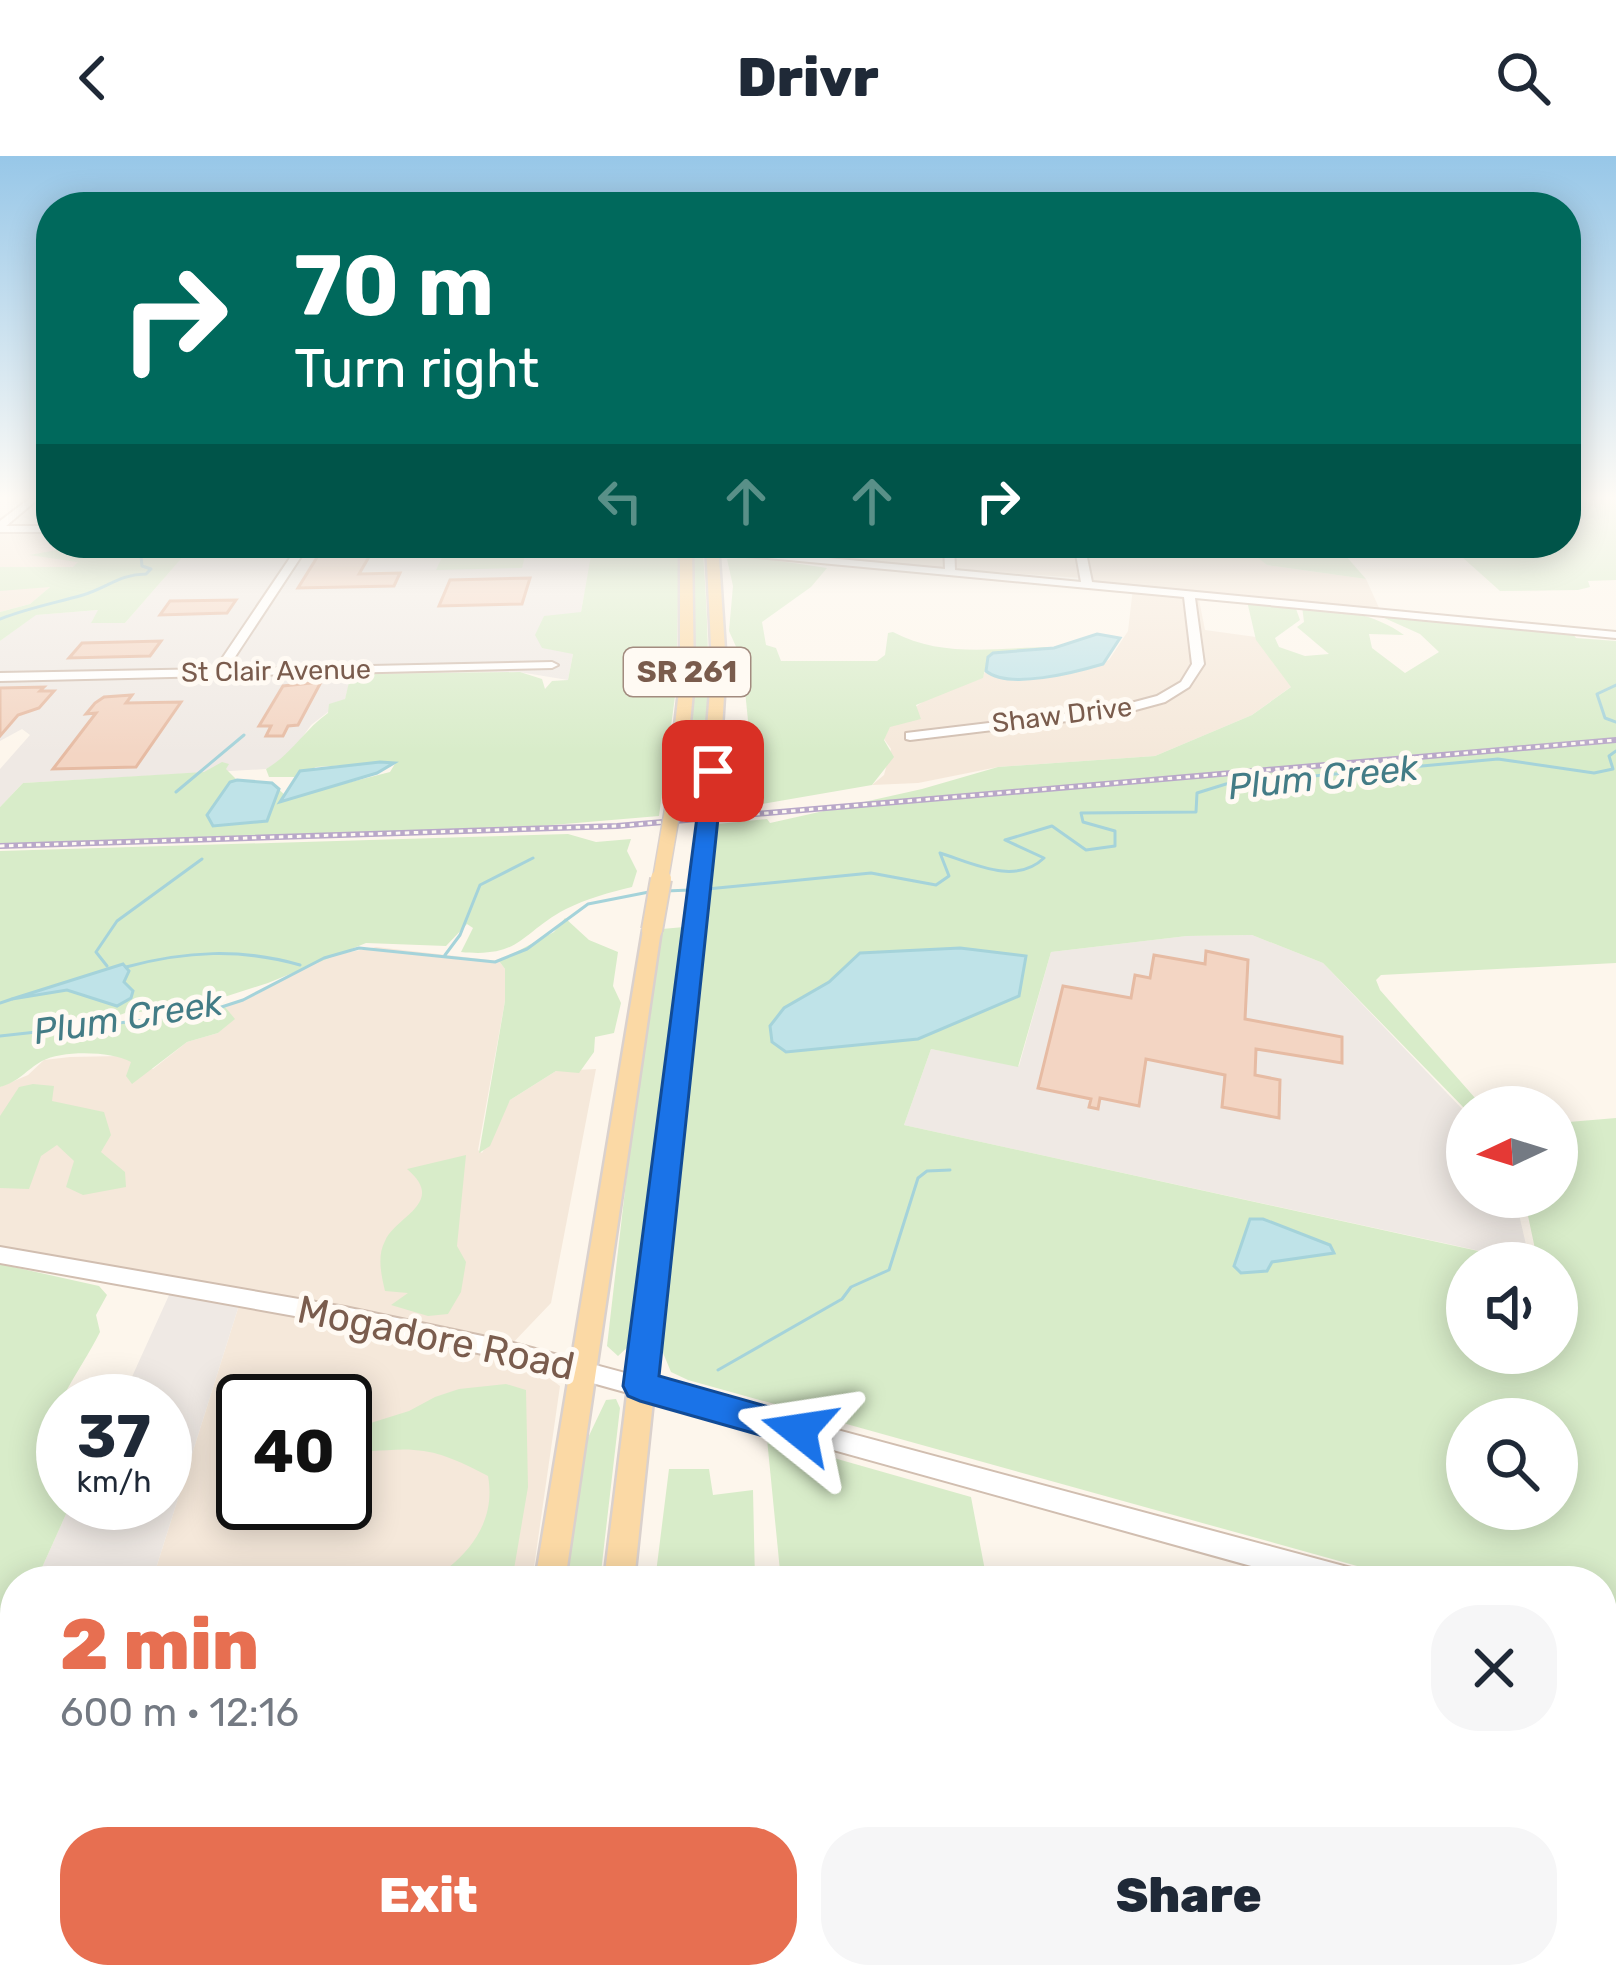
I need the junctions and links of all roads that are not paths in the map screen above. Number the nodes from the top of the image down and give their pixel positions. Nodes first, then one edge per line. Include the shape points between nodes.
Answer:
1 (277, 584) edge
2 (686, 584) edge
3 (714, 584) edge
4 (1094, 584) edge
5 (1189, 593) junction
6 (1616, 635) edge
7 (552, 664) dead end
8 (219, 672) junction
9 (0, 677) edge
10 (910, 736) dead end
11 (0, 1255) edge
12 (583, 1370) junction
13 (640, 1386) junction
14 (552, 1566) edge
15 (621, 1566) edge
16 (1296, 1566) edge

1 - 8 street
2 - 12 main road, SR 261, bridge via 675,795
3 - 13 main road, SR 261, bridge via 719,664 710,792
4 - 5 street
5 - 6 street
5 - 10 street, Shaw Drive via 1198,664 1162,699
7 - 8 street, St Clair Avenue
8 - 9 street, St Clair Avenue
11 - 12 street, Mogadore Road via 345,1316
12 - 13 street, Mogadore Road
12 - 14 main road, SR 261
13 - 15 main road, SR 261
13 - 16 street, Mogadore Road

